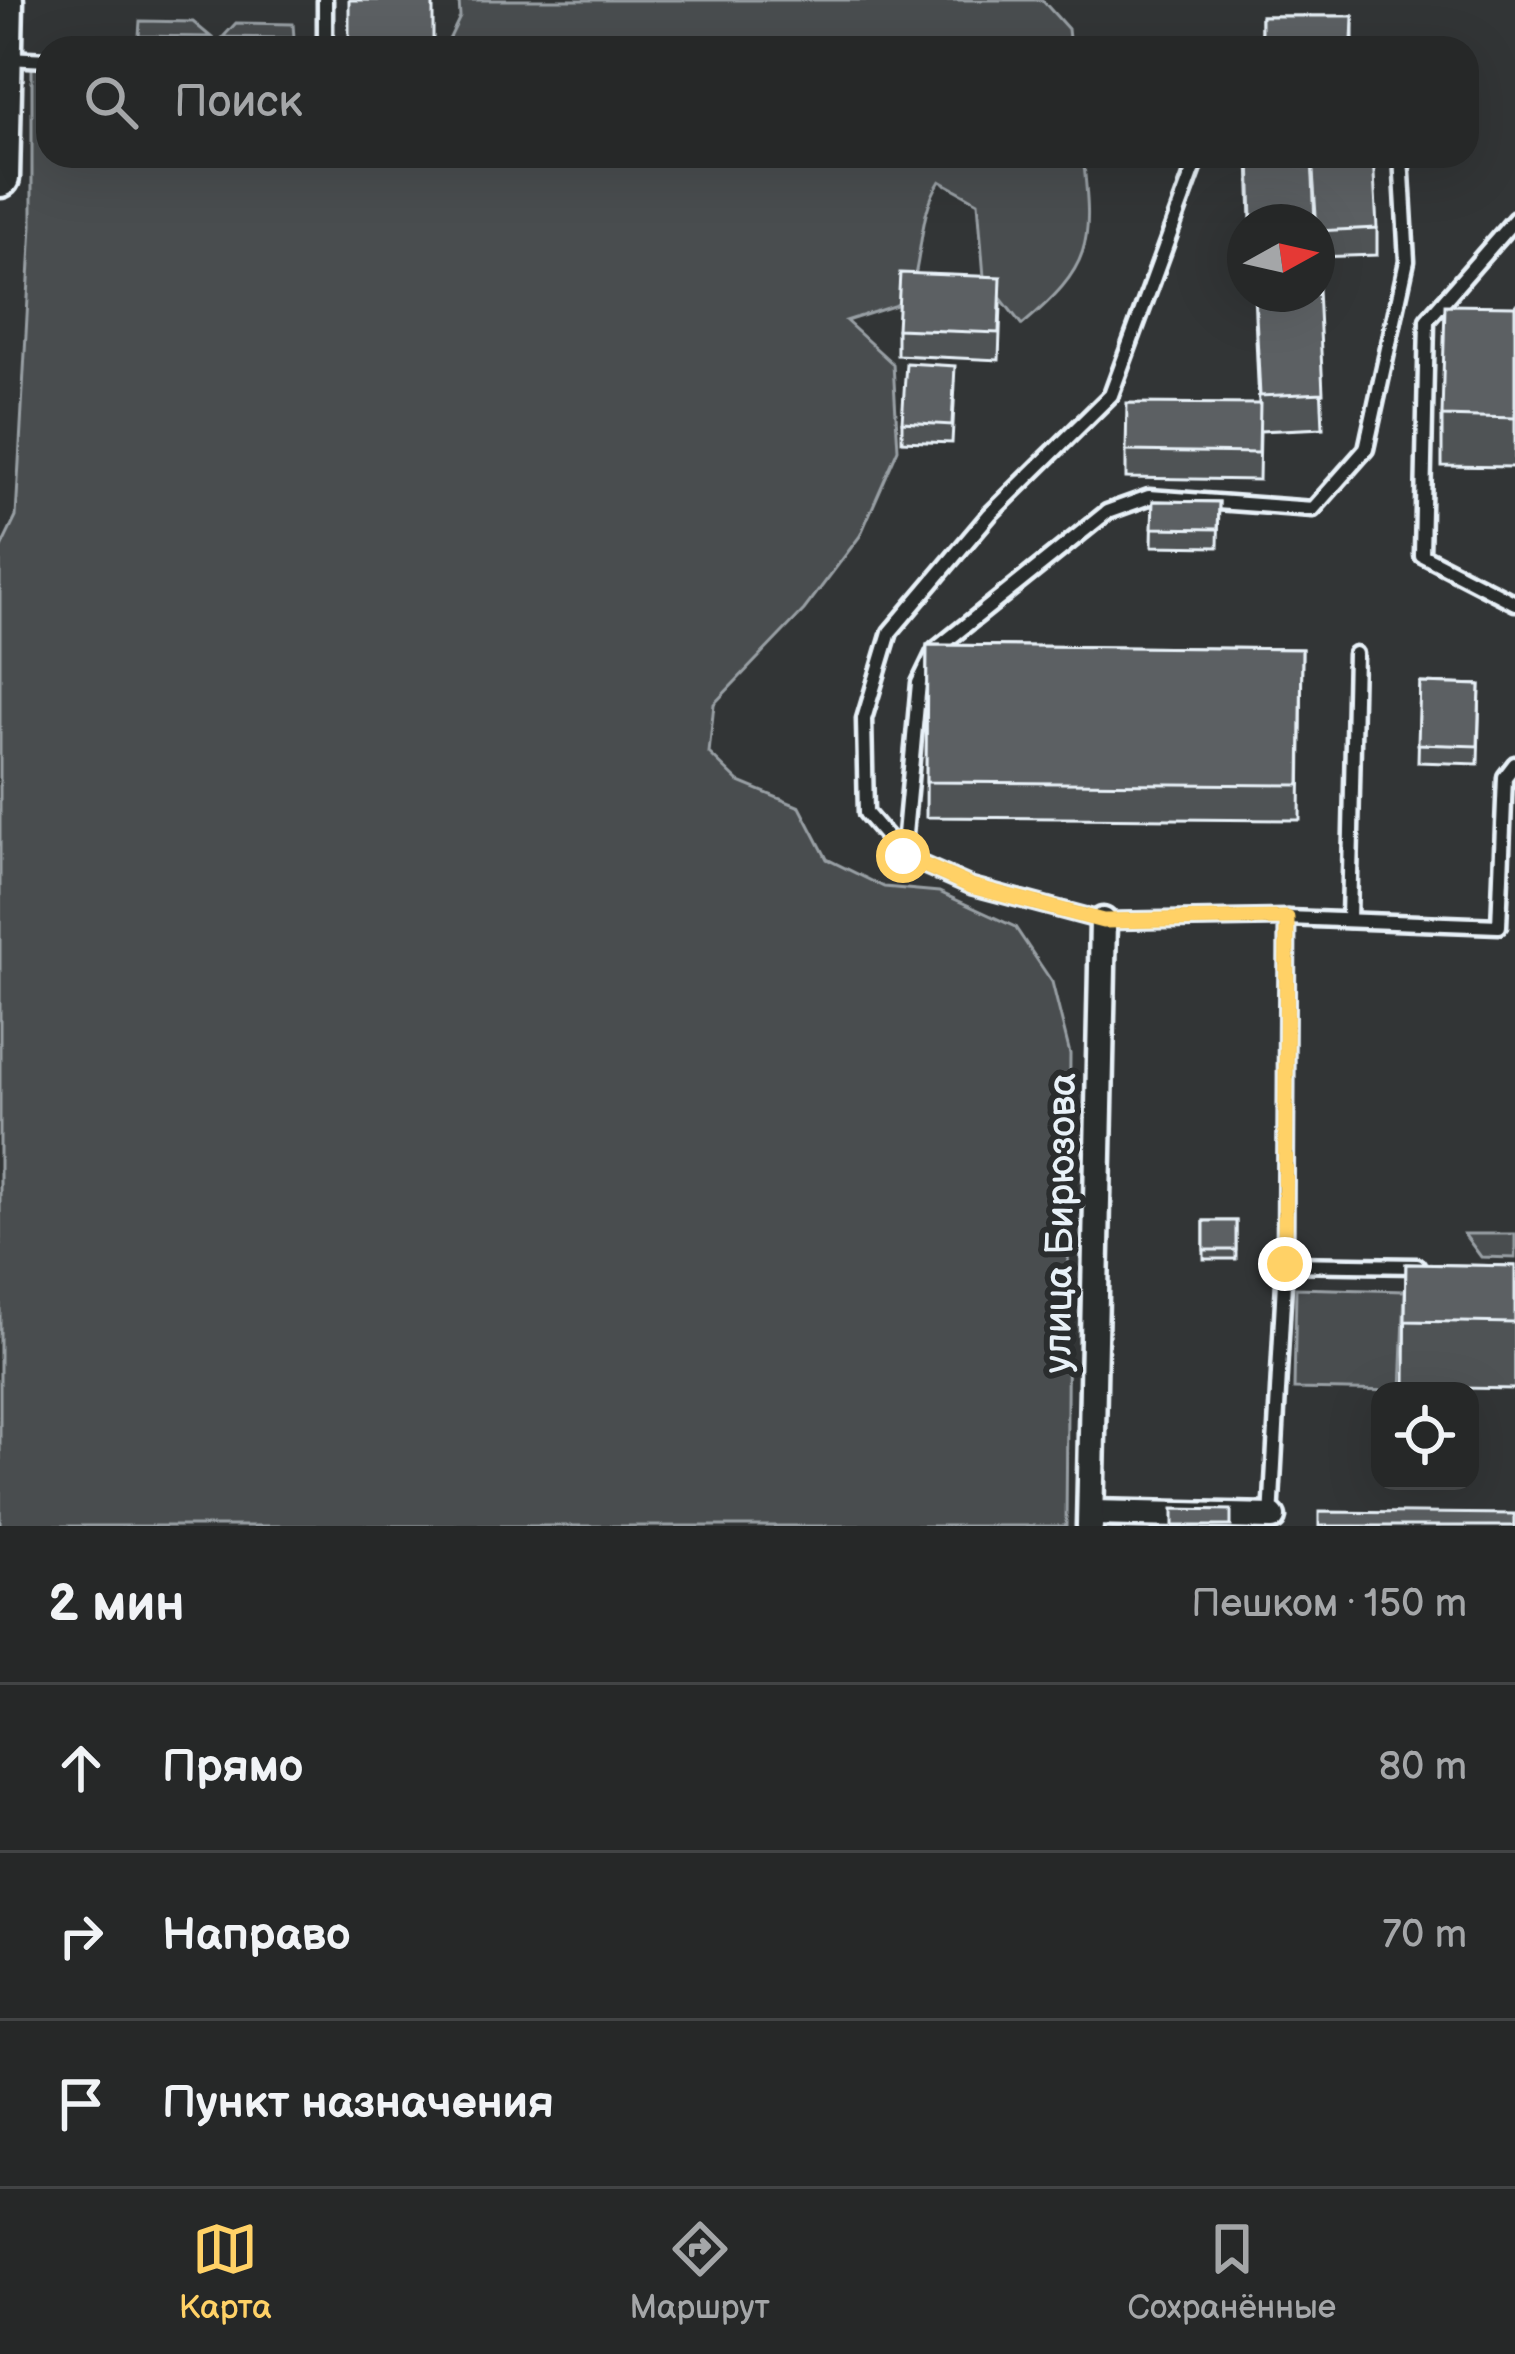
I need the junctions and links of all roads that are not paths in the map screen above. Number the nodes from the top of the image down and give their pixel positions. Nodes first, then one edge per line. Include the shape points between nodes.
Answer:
1 (4, 0) edge
2 (325, 0) edge
3 (325, 36) edge
4 (3, 58) edge
5 (36, 59) edge
6 (1194, 168) edge
7 (1402, 168) edge
8 (0, 178) edge
9 (1515, 219) edge
10 (1515, 603) edge
11 (1355, 654) dead end
12 (1515, 764) edge
13 (903, 856) junction
14 (1287, 918) junction
15 (1349, 920) junction
16 (1103, 921) junction
17 (1498, 926) junction
18 (1515, 926) edge
19 (1285, 1264) junction
20 (1431, 1267) edge
21 (1091, 1519) edge
22 (1271, 1522) edge

1 - 4 main road
2 - 3 lane
4 - 5 lane
4 - 8 main road
6 - 13 lane via 1111,395 990,514 890,632 864,718 866,813
7 - 13 lane via 1407,261 1366,449 1313,509 1148,497 1107,512 935,650 919,683
9 - 10 lane via 1426,320 1422,555
11 - 15 lane
12 - 17 lane via 1505,777
13 - 16 lane via 971,886
14 - 15 lane
14 - 16 lane
14 - 19 lane
15 - 17 lane
16 - 21 street, улица Бирюзова
17 - 18 lane
19 - 20 lane
19 - 22 lane
21 - 22 street

